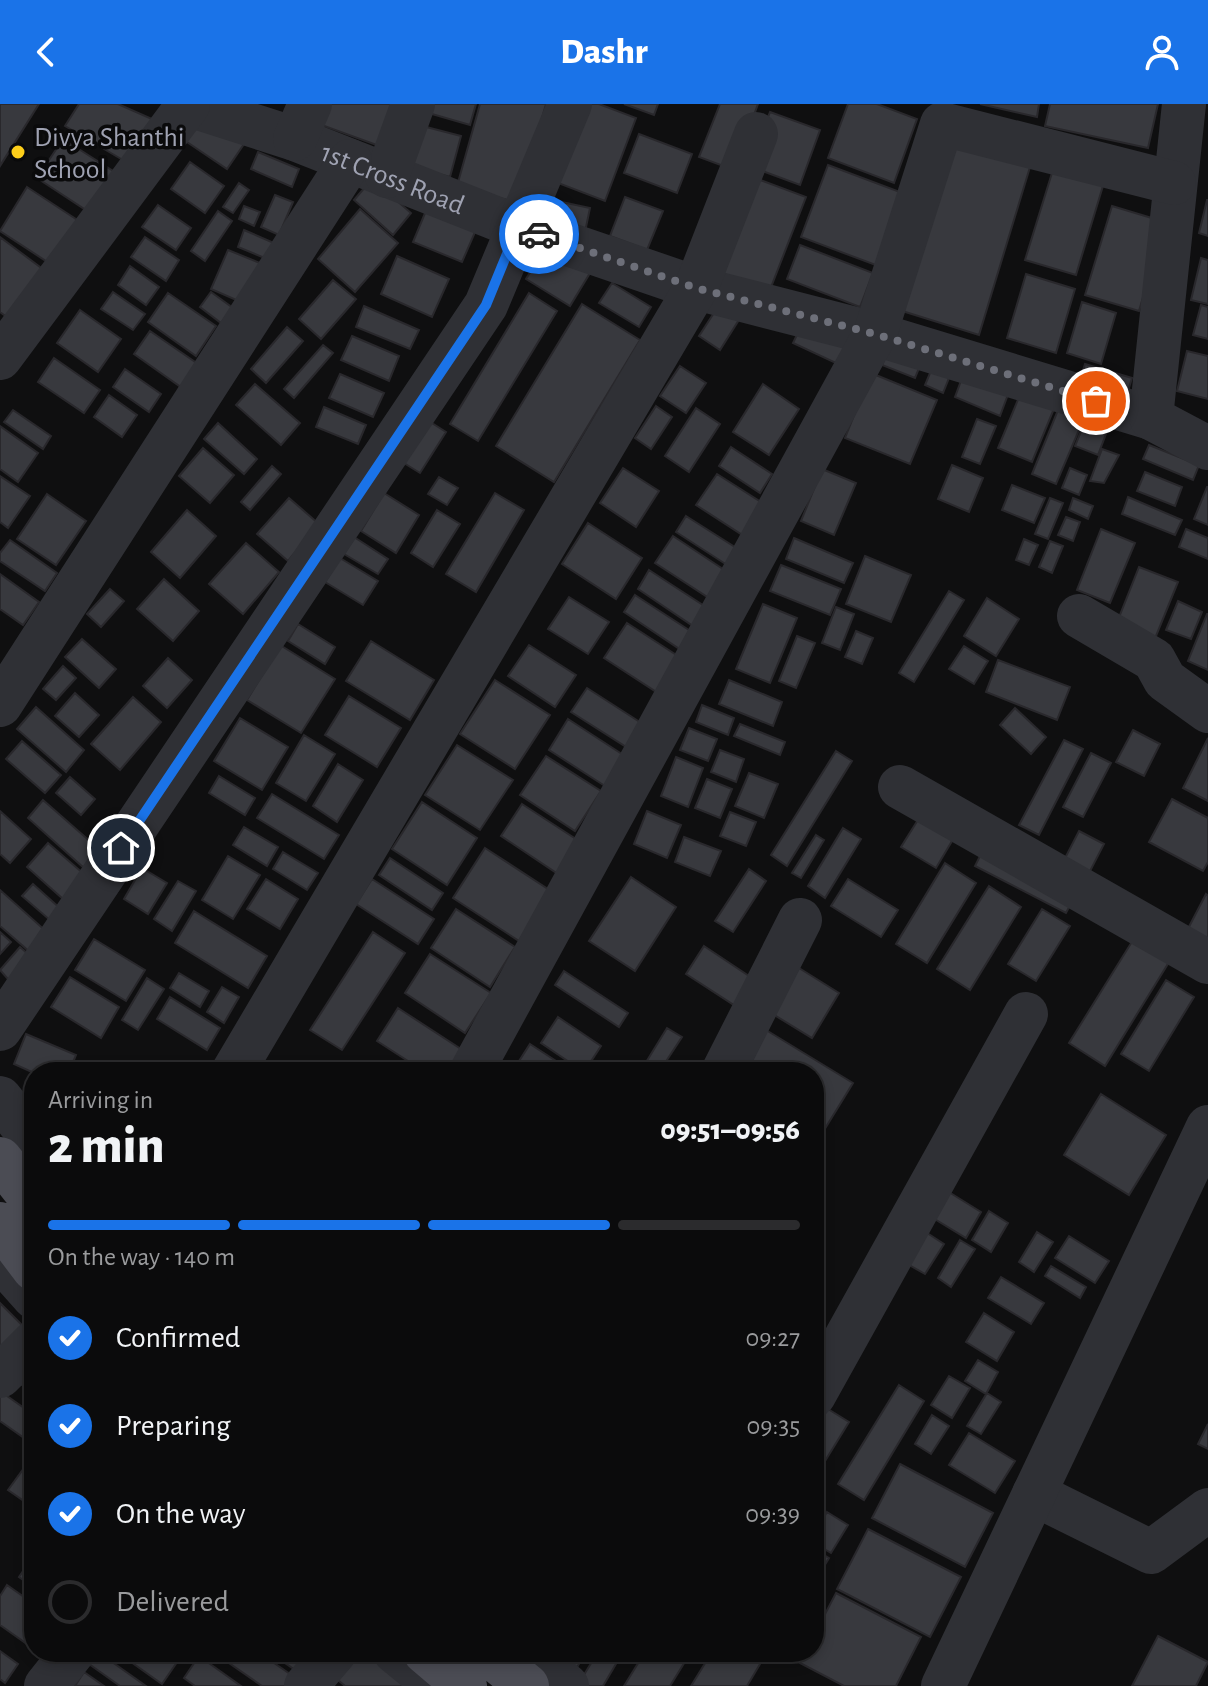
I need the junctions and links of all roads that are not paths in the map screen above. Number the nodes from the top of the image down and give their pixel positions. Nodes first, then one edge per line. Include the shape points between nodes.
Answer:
1 (187, 104) edge
2 (413, 104) edge
3 (570, 104) edge
4 (1184, 104) edge
5 (303, 122) edge
6 (756, 134) dead end
7 (368, 169) junction
8 (1174, 183) junction
9 (518, 227) junction
10 (696, 288) junction
11 (875, 334) junction
12 (0, 358) edge
13 (1151, 418) junction
14 (1208, 448) edge
15 (1079, 616) dead end
16 (0, 705) edge
17 (1208, 711) edge
18 (900, 787) dead end
19 (800, 920) dead end
20 (1208, 962) edge
21 (1026, 1014) dead end
22 (0, 1029) edge
23 (239, 1062) edge
24 (476, 1062) edge
25 (728, 1062) edge
26 (0, 1098) edge
27 (1208, 1127) edge
28 (24, 1128) edge
29 (0, 1159) edge
30 (24, 1189) edge
31 (0, 1224) edge
32 (24, 1256) edge
33 (0, 1259) edge
34 (24, 1286) edge
35 (24, 1352) edge
36 (0, 1376) edge
37 (824, 1377) edge
38 (1034, 1494) junction
39 (1208, 1510) edge
40 (65, 1662) edge
41 (326, 1662) edge
42 (407, 1662) edge
43 (437, 1662) edge
44 (498, 1662) edge
45 (539, 1662) edge
46 (46, 1686) edge
47 (306, 1686) edge
48 (437, 1686) edge
49 (465, 1686) edge
50 (527, 1686) edge
51 (567, 1686) edge
52 (943, 1686) edge

1 - 5 street, 1st Cross Road
1 - 12 street
2 - 7 street
3 - 9 street
4 - 8 street
5 - 7 street, 1st Cross Road
6 - 10 street
7 - 9 street, 1st Cross Road
7 - 16 street
8 - 11 street via 942,124
8 - 13 street
9 - 10 street, 1st Cross Road
9 - 22 street via 486,305
10 - 11 street, 1st Cross Road
10 - 23 street
11 - 13 street, 1st Cross Road
11 - 24 street
13 - 14 street, 1st Cross Road
15 - 17 street via 1154,660 1165,680
18 - 20 street
19 - 25 street
21 - 37 street
26 - 28 street
27 - 38 street
29 - 30 main road
31 - 32 main road
33 - 34 street
35 - 36 street
38 - 39 street via 1151,1552
38 - 52 street
40 - 46 street
41 - 47 street
42 - 48 street
43 - 49 main road
44 - 50 main road
45 - 51 street

